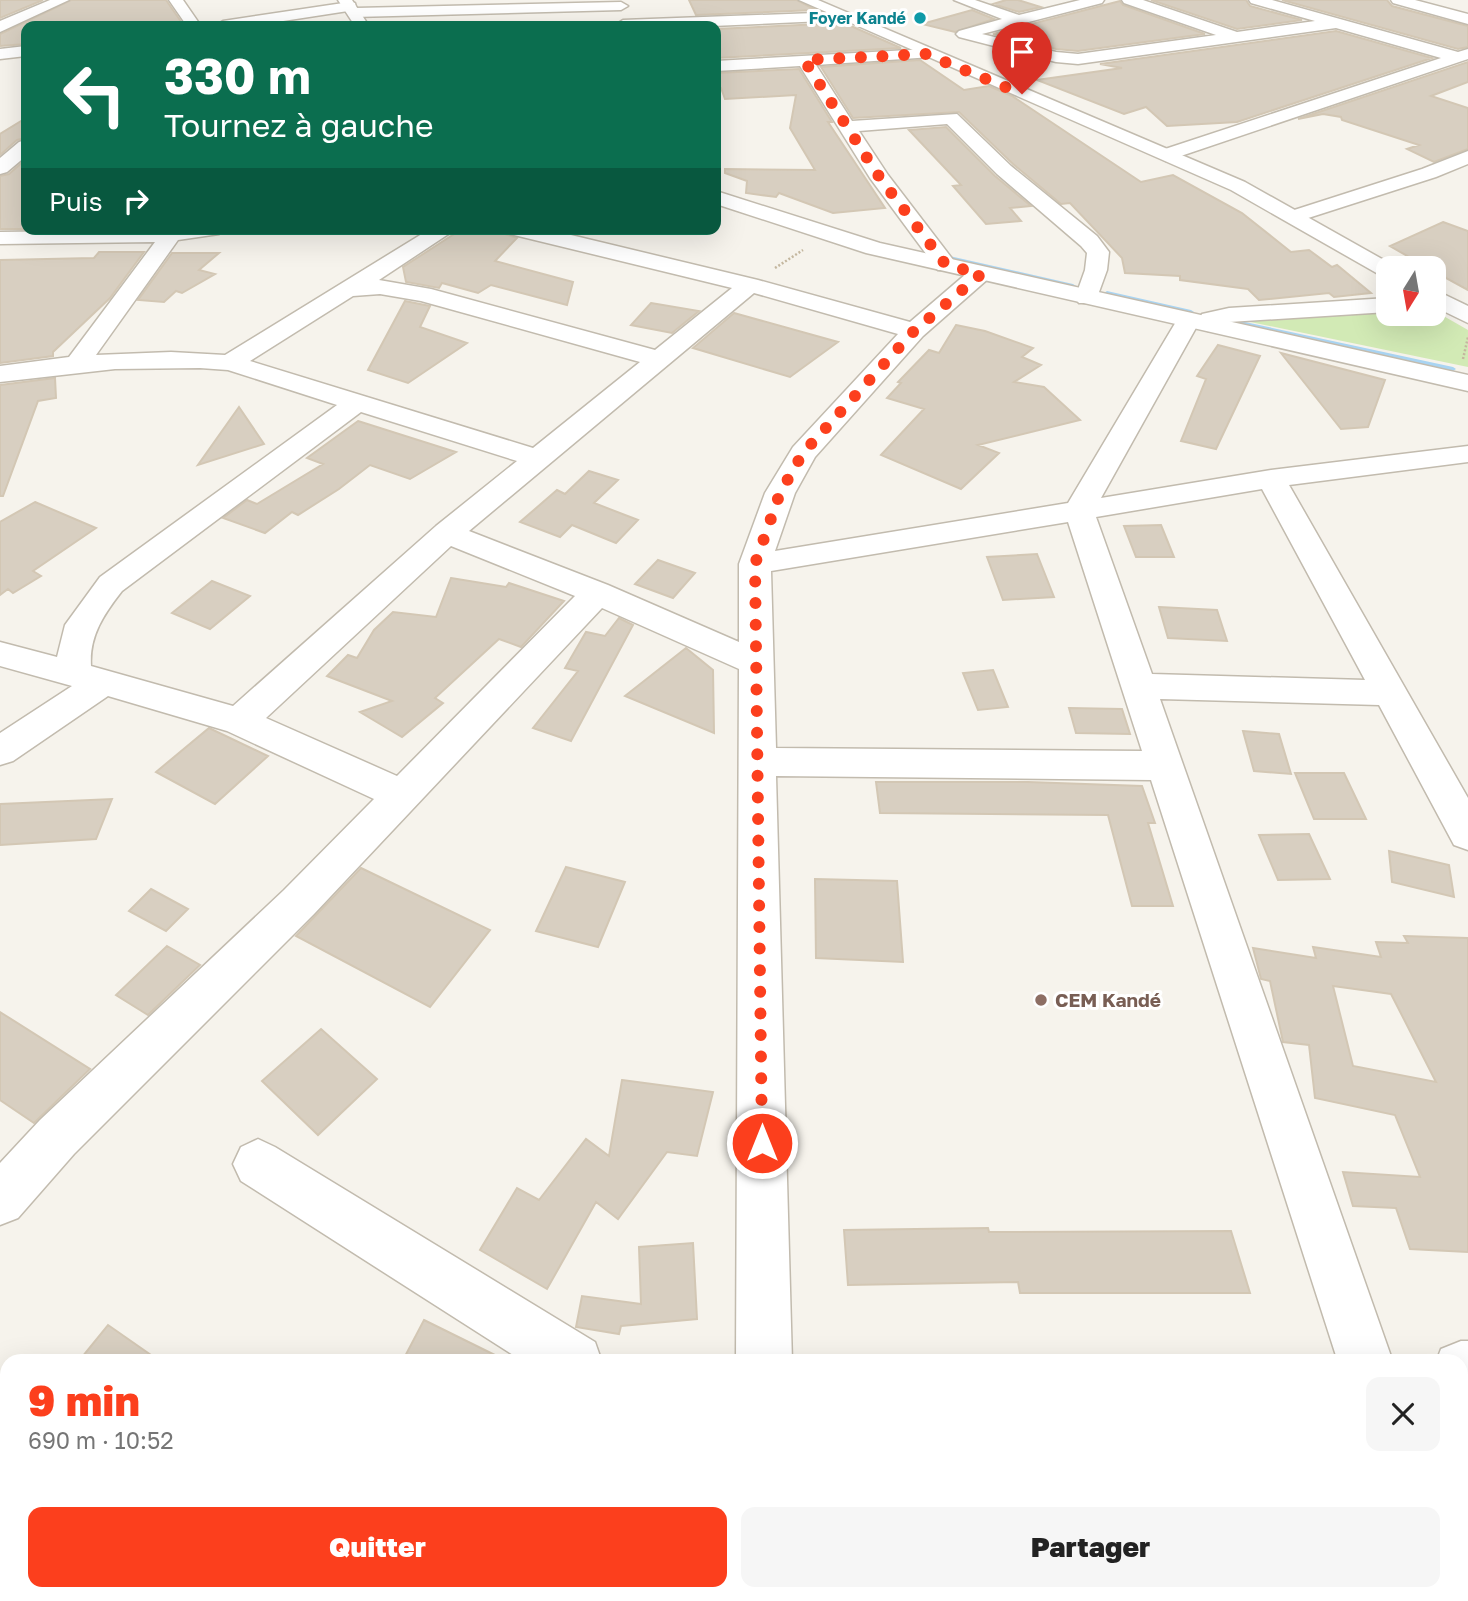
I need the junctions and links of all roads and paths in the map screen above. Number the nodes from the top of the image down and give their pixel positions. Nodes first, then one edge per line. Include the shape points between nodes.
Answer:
1 (62, 0) edge
2 (176, 0) edge
3 (806, 0) edge
4 (961, 0) edge
5 (1097, 0) edge
6 (1129, 0) edge
7 (1255, 0) edge
8 (1323, 0) edge
9 (1404, 1) edge
10 (621, 3) edge
11 (472, 5) edge
12 (1288, 9) junction
13 (353, 11) edge
14 (842, 17) junction
15 (1468, 19) edge
16 (1018, 20) junction
17 (191, 21) edge
18 (266, 21) edge
19 (623, 21) edge
20 (721, 22) edge
21 (1336, 23) junction
22 (0, 27) edge
23 (1236, 36) junction
24 (938, 42) junction
25 (21, 52) edge
26 (0, 54) edge
27 (1462, 56) edge
28 (804, 60) junction
29 (721, 66) edge
30 (847, 127) junction
31 (0, 140) edge
32 (21, 141) edge
33 (21, 150) edge
34 (1166, 155) junction
35 (1468, 157) edge
36 (0, 168) edge
37 (1429, 173) junction
38 (1455, 182) dead end
39 (721, 199) edge
40 (1295, 216) junction
41 (827, 234) junction
42 (86, 235) edge
43 (171, 235) edge
44 (435, 235) edge
45 (543, 235) edge
46 (0, 238) edge
47 (1376, 263) edge
48 (964, 269) junction
49 (750, 285) junction
50 (347, 290) junction
51 (1087, 298) junction
52 (1446, 305) edge
53 (1376, 306) edge
54 (1468, 316) edge
55 (1199, 322) junction
56 (914, 331) junction
57 (658, 359) junction
58 (78, 362) junction
59 (230, 363) junction
60 (0, 374) edge
61 (1468, 383) edge
62 (356, 403) junction
63 (1468, 454) edge
64 (536, 458) junction
65 (1271, 479) junction
66 (1079, 510) junction
67 (447, 533) junction
68 (755, 564) junction
69 (597, 593) junction
70 (0, 654) edge
71 (757, 663) junction
72 (88, 679) junction
73 (1138, 686) junction
74 (1390, 693) junction
75 (239, 721) junction
76 (0, 751) edge
77 (758, 762) junction
78 (1165, 766) junction
79 (402, 796) junction
80 (1468, 834) edge
81 (258, 1164) dead end
82 (0, 1200) edge
83 (562, 1354) edge
84 (764, 1354) edge
85 (1363, 1354) edge

1 - 22 street
2 - 17 street
3 - 14 street
4 - 16 street
5 - 16 street
6 - 23 street
7 - 12 street
8 - 12 street
9 - 15 street
10 - 11 street
10 - 19 street
11 - 13 street
12 - 21 street
13 - 18 street
14 - 20 street
14 - 24 street
16 - 24 street
21 - 23 street
21 - 27 street
23 - 24 street via 1078,59
24 - 28 street
24 - 34 street
25 - 26 street
27 - 34 street
28 - 29 street
28 - 30 street
30 - 48 street via 880,178
30 - 51 street via 950,118 1098,252
31 - 32 street
33 - 36 street
34 - 40 street
35 - 37 street
37 - 38 street
37 - 40 street
39 - 41 street
40 - 47 street
41 - 48 street
41 - 49 path
42 - 46 street
43 - 58 street
44 - 50 street
45 - 49 street
48 - 51 street
48 - 56 street
49 - 56 street
49 - 57 street
50 - 57 street via 380,287 423,294
50 - 59 street
51 - 55 street
52 - 54 street
53 - 55 street via 1229,315
55 - 61 street
55 - 66 street
56 - 68 street via 803,453 780,493
57 - 64 street
58 - 59 street via 157,359
58 - 60 street
59 - 62 street
62 - 64 street
62 - 72 street via 111,584 91,608 72,653
63 - 65 street
64 - 67 street
65 - 66 street
65 - 74 street
66 - 68 street
66 - 73 street
67 - 69 street
67 - 75 street
68 - 71 street
69 - 71 street
69 - 79 street
70 - 72 street
71 - 77 street
72 - 75 street
72 - 76 street
73 - 74 street
73 - 78 street
74 - 80 street
75 - 79 street
77 - 78 street
77 - 84 street
78 - 85 street
79 - 82 street via 57,1137
81 - 83 street

